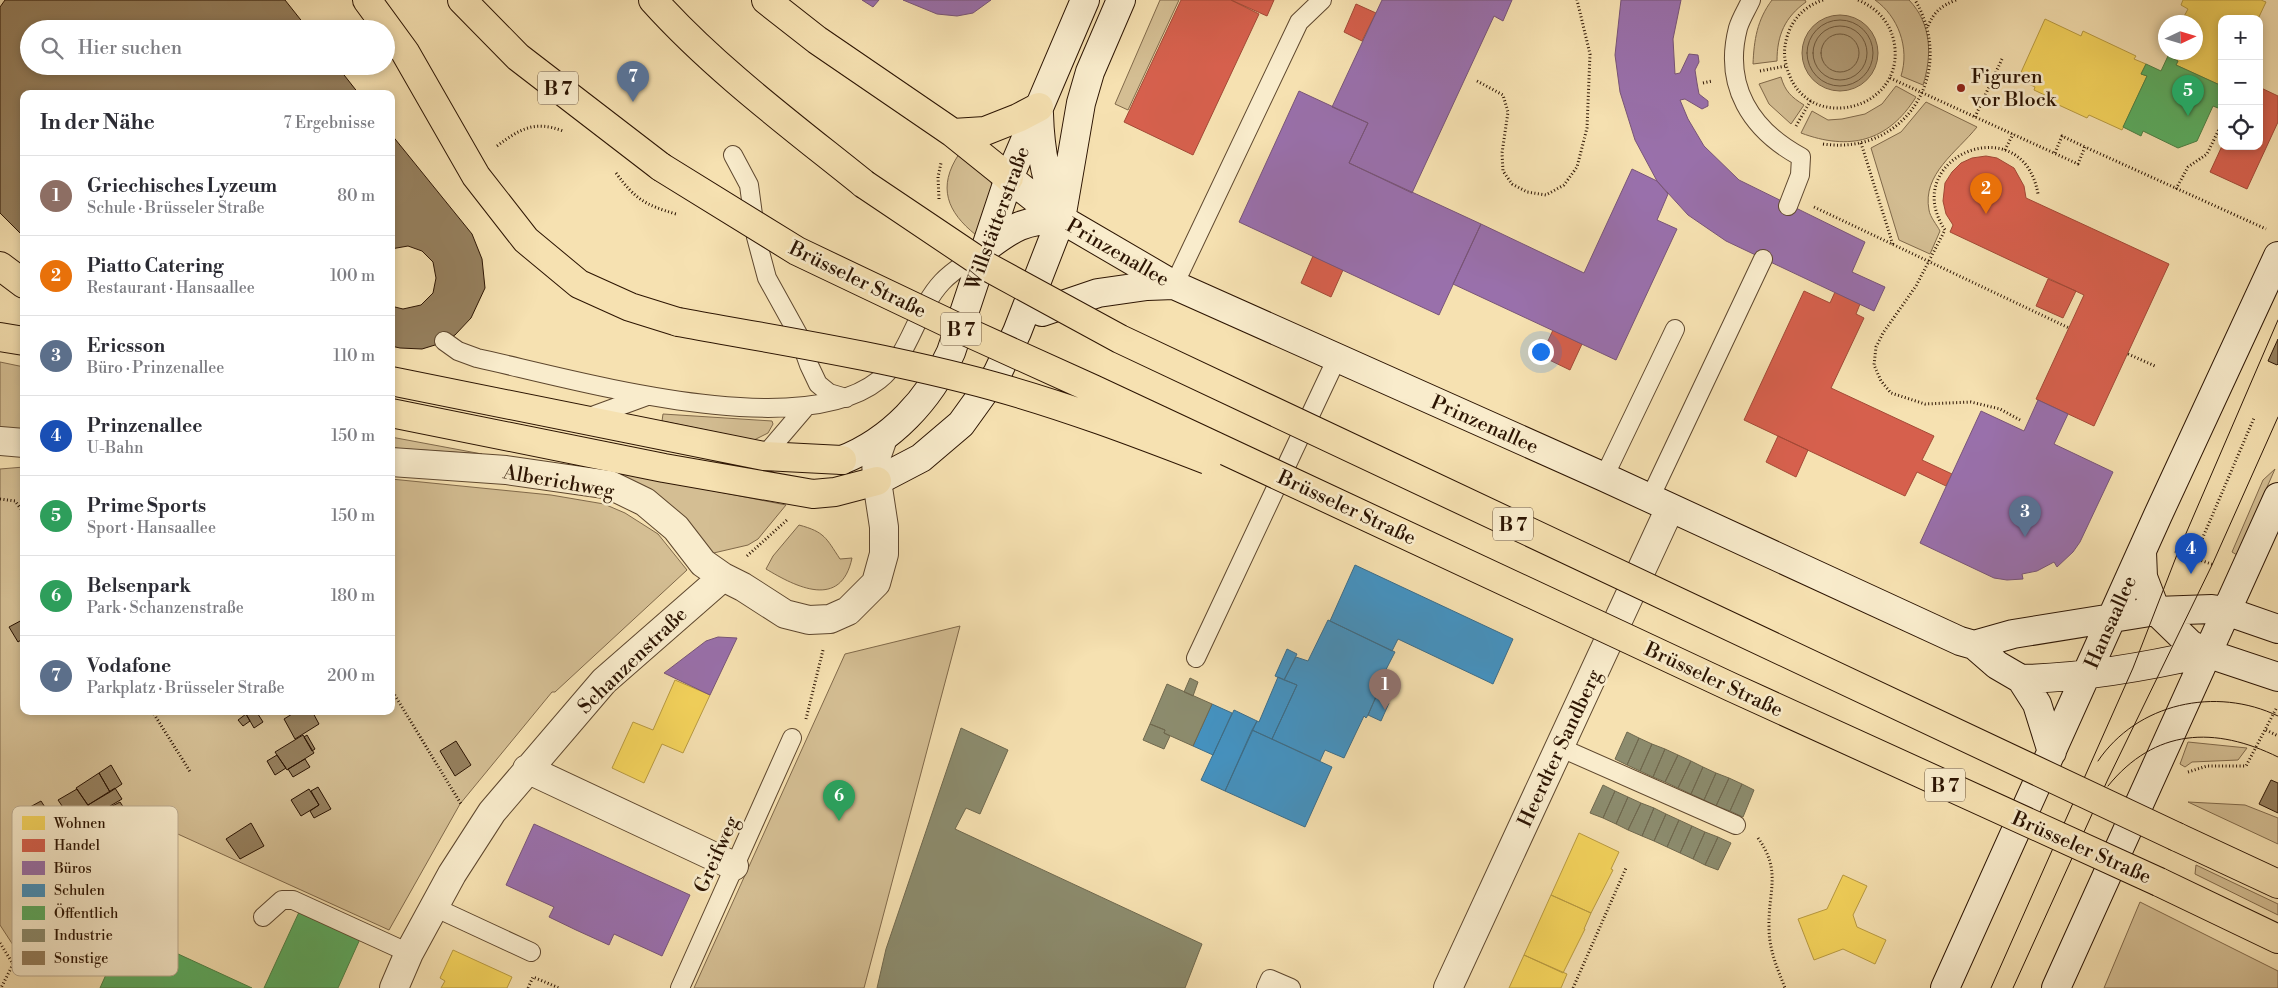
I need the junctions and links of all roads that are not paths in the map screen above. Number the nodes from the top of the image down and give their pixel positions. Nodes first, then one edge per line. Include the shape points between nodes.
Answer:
1 (367, 0) edge
2 (462, 0) edge
3 (653, 0) edge
4 (766, 0) edge
5 (1085, 0) edge
6 (1121, 0) edge
7 (1322, 0) edge
8 (1751, 0) edge
9 (382, 20) edge
10 (395, 38) edge
11 (1039, 107) junction
12 (953, 133) junction
13 (733, 155) dead end
14 (1009, 178) junction
15 (1790, 201) road end
16 (1061, 219) junction
17 (984, 249) junction
18 (2278, 256) edge
19 (1763, 259) dead end
20 (0, 266) edge
21 (20, 281) edge
22 (1174, 285) junction
23 (1675, 329) dead end
24 (1017, 332) junction
25 (0, 337) edge
26 (20, 340) edge
27 (444, 341) dead end
28 (1337, 358) junction
29 (395, 382) edge
30 (647, 396) junction
31 (846, 398) junction
32 (805, 408) junction
33 (395, 415) edge
34 (583, 419) junction
35 (883, 438) junction
36 (0, 441) edge
37 (20, 444) edge
38 (764, 456) junction
39 (842, 460) junction
40 (395, 462) edge
41 (1271, 472) junction
42 (1604, 477) junction
43 (877, 481) junction
44 (2278, 497) edge
45 (1660, 503) junction
46 (2144, 545) junction
47 (723, 578) junction
48 (2156, 611) junction
49 (2226, 611) junction
50 (2111, 619) junction
51 (818, 620) joint
52 (2278, 629) edge
53 (1974, 645) junction
54 (2206, 653) junction
55 (1196, 658) dead end
56 (2087, 675) junction
57 (2278, 677) edge
58 (2021, 679) junction
59 (792, 738) road end
60 (1560, 748) junction
61 (2052, 752) junction
62 (527, 769) junction
63 (1736, 826) road end
64 (734, 866) junction
65 (2278, 884) edge
66 (434, 907) junction
67 (263, 917) dead end
68 (2278, 939) edge
69 (532, 952) dead end
70 (409, 953) junction
71 (394, 988) edge
72 (680, 988) edge
73 (1266, 988) edge
74 (1291, 988) edge
75 (1448, 988) edge
76 (1945, 988) edge
77 (2056, 988) edge

1 - 9 highway, bridge
2 - 41 highway, Brüsseler Straße / B 7, bridge via 518,57 661,167 797,251
3 - 65 highway, B 7, bridge via 686,35 786,122 864,184 986,266 1120,340
4 - 12 highway via 817,40
5 - 11 street, Willstätterstraße
6 - 16 street via 1090,72 1081,103
7 - 22 lane via 1299,22
8 - 15 lane via 1738,27 1734,57 1736,76 1742,100 1754,120 1769,137 1801,157 1800,175
10 - 41 highway, bridge via 476,176 526,240 579,284 630,308 678,322 860,355 992,386 1075,411 1239,473
11 - 12 highway via 985,131
11 - 14 street, Willstätterstraße
11 - 16 street, Willstätterstraße via 1043,165
12 - 14 highway
13 - 31 lane via 750,185 756,237 766,278 798,334 818,384 829,393
14 - 16 street, Prinzenallee
14 - 17 street, Willstätterstraße
16 - 17 street via 1039,220 1010,229
16 - 22 street, Prinzenallee
16 - 24 street
17 - 31 lane via 942,282 899,359 879,380
17 - 35 street, Willstätterstraße via 940,375 924,397
18 - 46 street, Hansaallee
19 - 45 lane via 1680,434
20 - 21 highway
22 - 24 street via 1098,293 1040,313
22 - 28 street, Prinzenallee
23 - 42 lane
24 - 43 street via 997,374 961,424 921,458
25 - 26 highway
27 - 30 lane via 477,358
28 - 42 street, Prinzenallee
28 - 55 lane
29 - 34 highway
30 - 32 lane via 761,409
30 - 34 lane
31 - 32 lane
32 - 38 lane
33 - 43 highway via 813,494
34 - 38 highway
35 - 39 street via 863,452
35 - 43 street, Willstätterstraße via 876,458
36 - 37 street
38 - 39 highway
39 - 43 street
40 - 47 street, Alberichweg via 506,470 610,485 644,502 676,528 703,563
41 - 68 highway, Brüsseler Straße / B 7, bridge
42 - 45 street, Prinzenallee
43 - 51 street, Willstätterstraße via 884,527 884,554 876,583 848,611
44 - 49 street
45 - 53 street, Prinzenallee
45 - 60 street, Heerdter Sandberg
46 - 48 street via 2143,577
46 - 50 street, Hansaallee
47 - 51 street, Alberichweg via 785,614
47 - 62 street, Schanzenstraße via 604,681
48 - 49 street
48 - 50 street
48 - 54 street via 2190,644
49 - 52 street
49 - 54 street
50 - 53 street via 2013,634
50 - 56 street, Hansaallee
53 - 58 street, Prinzenallee
54 - 56 street
54 - 57 street
54 - 77 street
56 - 58 street
56 - 61 street, Hansaallee
58 - 61 street, Prinzenallee via 2038,704
59 - 64 lane, Greifweg
60 - 63 lane
60 - 75 street, Heerdter Sandberg
61 - 76 street, Hansaallee
62 - 64 street
62 - 66 street, Schanzenstraße via 486,820
64 - 72 lane, Greifweg
66 - 69 lane
66 - 70 street, Schanzenstraße
67 - 70 lane via 282,900 293,900
70 - 71 street, Schanzenstraße
73 - 74 lane via 1270,979

